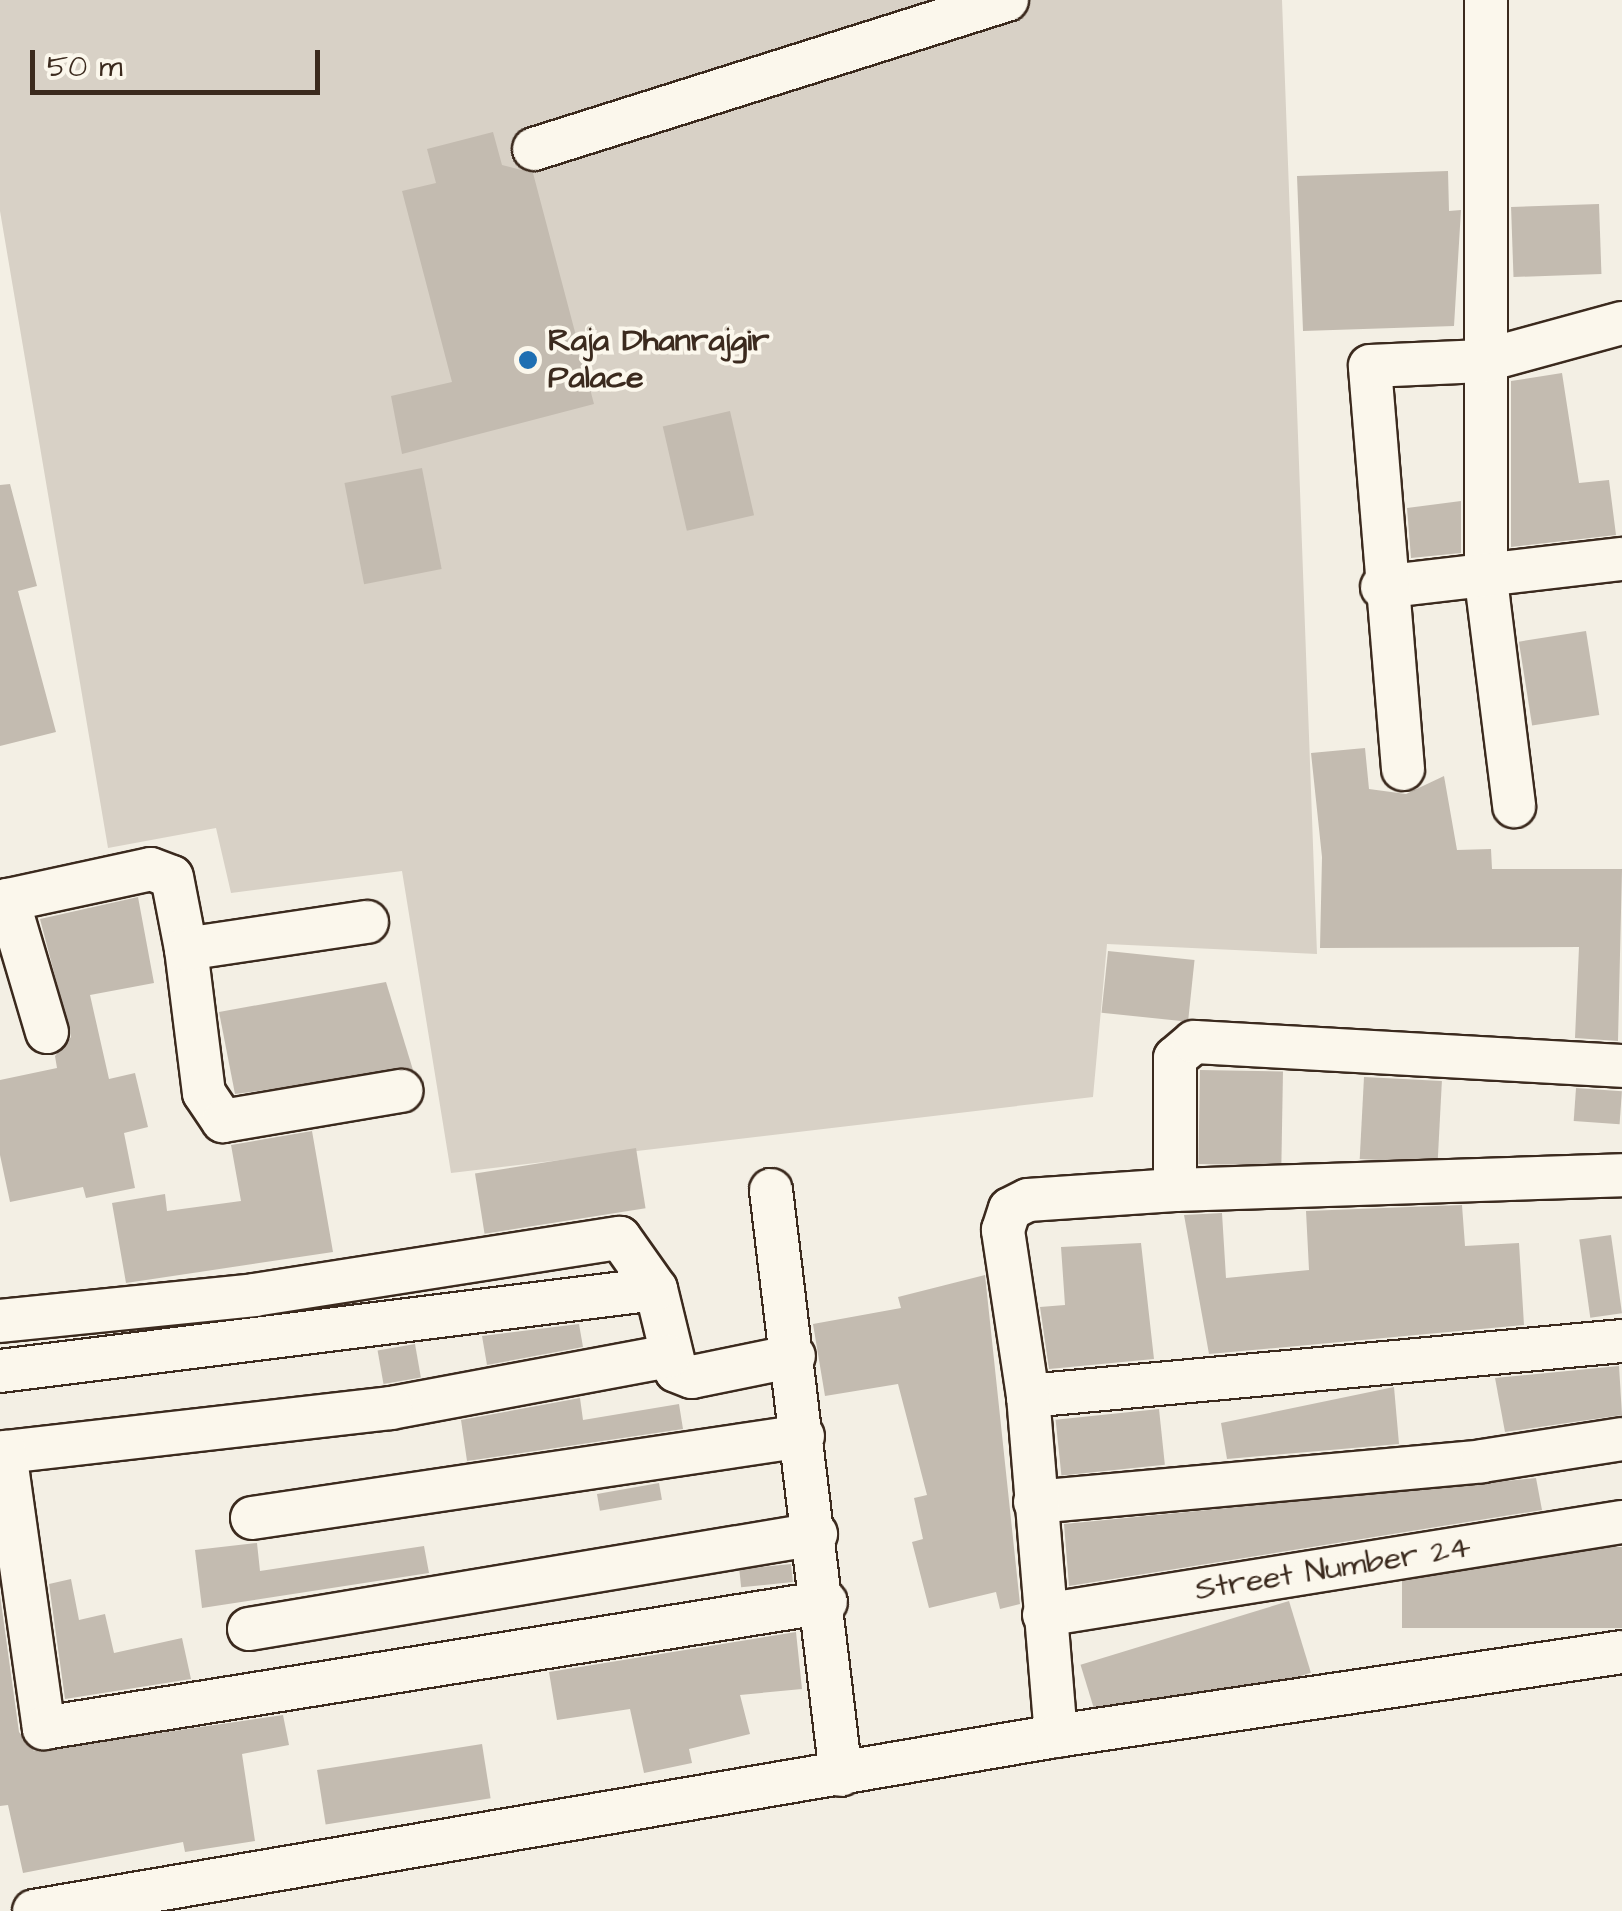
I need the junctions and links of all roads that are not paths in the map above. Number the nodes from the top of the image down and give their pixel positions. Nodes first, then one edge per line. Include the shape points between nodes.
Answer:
1 (1007, 0) edge
2 (1486, 0) edge
3 (534, 149) dead end
4 (1622, 322) edge
5 (1483, 362) junction
6 (1622, 559) edge
7 (1486, 580) junction
8 (1382, 587) junction
9 (1403, 769) dead end
10 (1514, 806) dead end
11 (2, 891) edge
12 (367, 922) dead end
13 (186, 950) junction
14 (46, 1032) dead end
15 (1622, 1066) edge
16 (401, 1091) dead end
17 (1622, 1176) edge
18 (770, 1190) dead end
19 (1175, 1190) junction
20 (656, 1288) junction
21 (0, 1321) edge
22 (1622, 1341) edge
23 (669, 1356) junction
24 (794, 1356) junction
25 (0, 1370) edge
26 (1028, 1396) junction
27 (803, 1436) junction
28 (1622, 1439) edge
29 (1036, 1502) junction
30 (7, 1517) edge
31 (252, 1518) dead end
32 (1622, 1522) edge
33 (816, 1534) junction
34 (826, 1602) junction
35 (1044, 1615) junction
36 (249, 1630) dead end
37 (1622, 1652) edge
38 (1056, 1736) junction
39 (841, 1774) junction
40 (34, 1911) edge

1 - 3 street
2 - 5 street
4 - 5 street
5 - 7 street
5 - 8 street via 1370,366
6 - 7 street
7 - 8 street
7 - 10 street
8 - 9 street
11 - 13 street via 151,868 172,877
11 - 14 street
12 - 13 street
13 - 16 street via 204,1092 223,1121
15 - 19 street via 1194,1042 1175,1058
17 - 19 street
18 - 24 street
19 - 26 street via 1028,1200 1010,1209 1003,1230
20 - 21 street via 620,1238 254,1296
20 - 23 street
20 - 25 street
22 - 26 street
23 - 24 street via 676,1371 692,1376
23 - 30 street via 391,1408 6,1452
24 - 27 street
26 - 29 street
27 - 31 street
27 - 33 street
28 - 29 street via 1482,1461
29 - 35 street
30 - 34 street via 44,1728
32 - 35 street, Street Number 24
33 - 34 street
33 - 36 street
34 - 39 street
35 - 38 street
37 - 38 street
38 - 39 street
39 - 40 street

